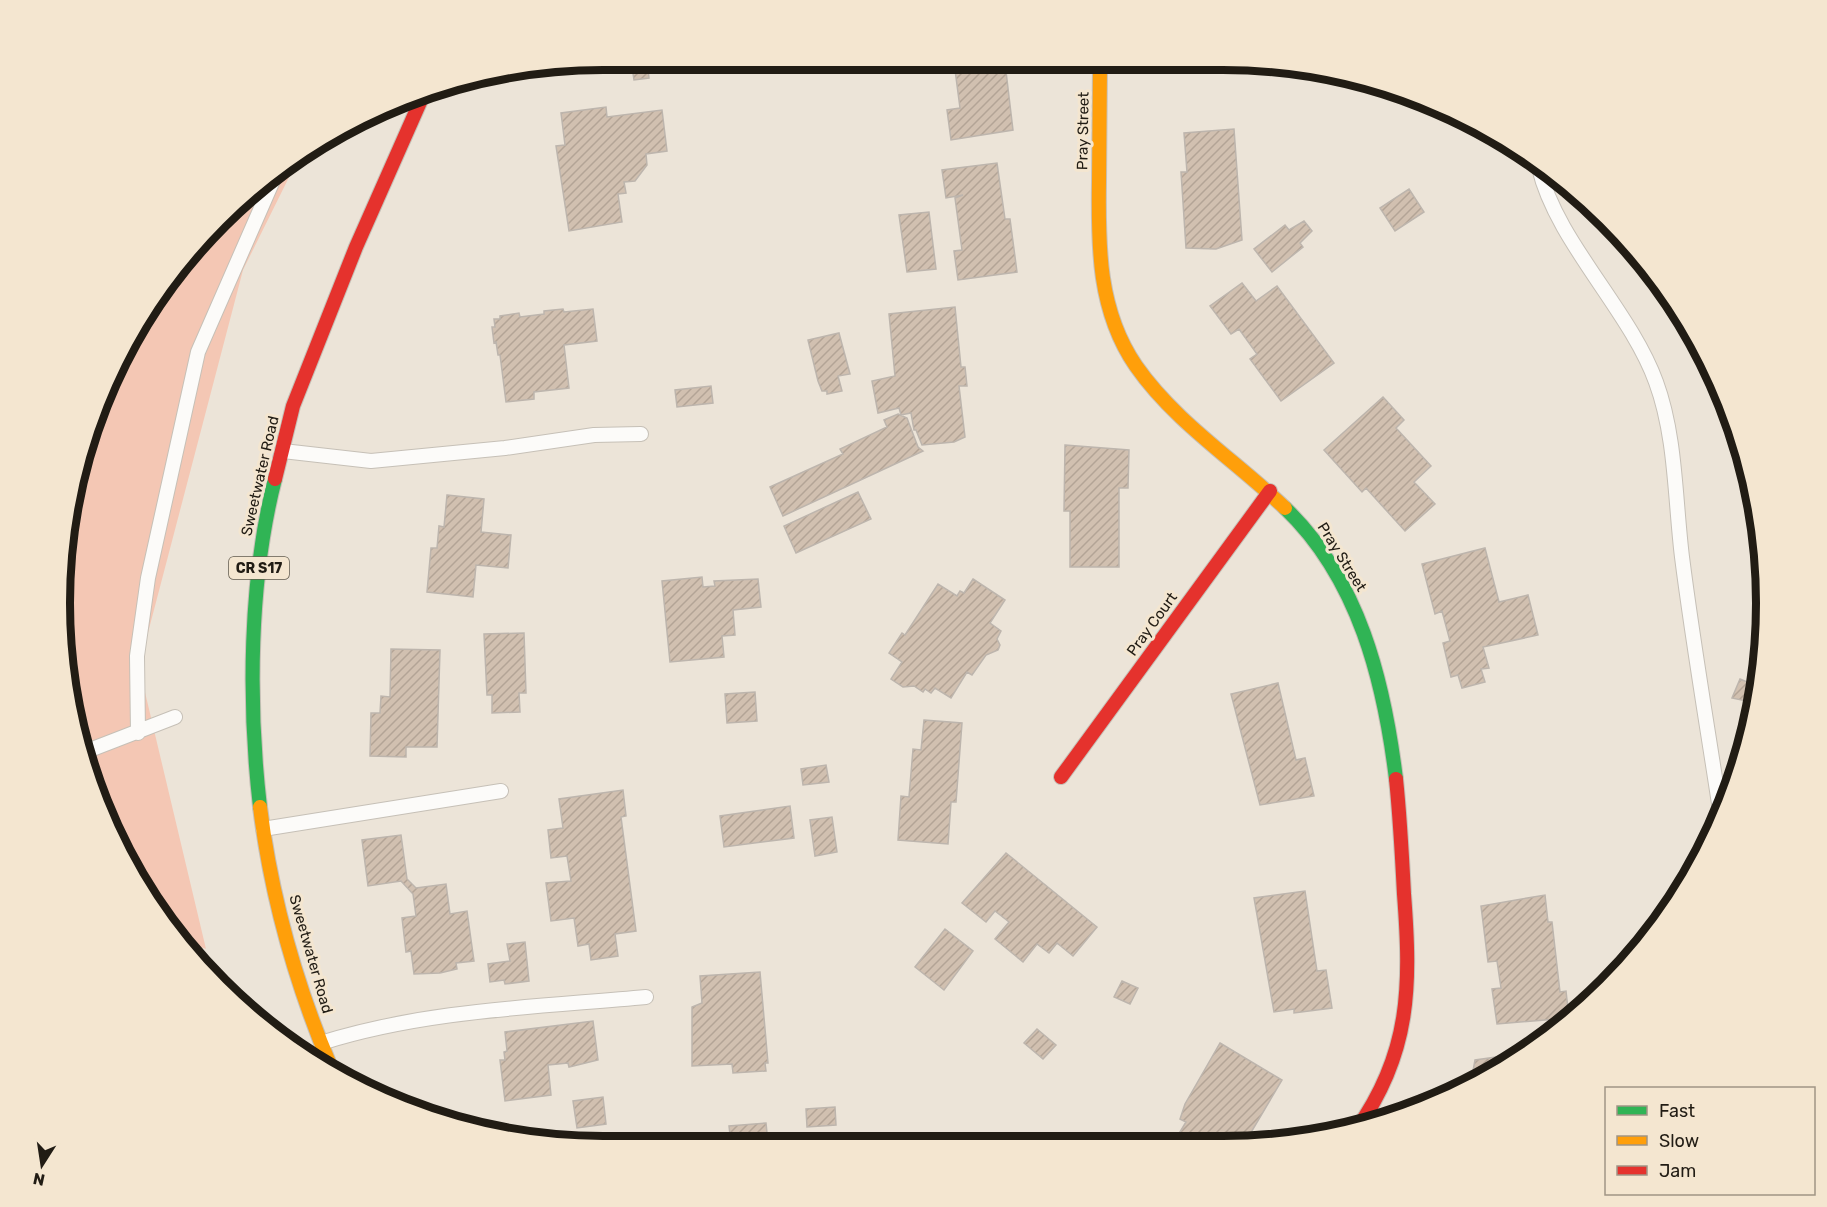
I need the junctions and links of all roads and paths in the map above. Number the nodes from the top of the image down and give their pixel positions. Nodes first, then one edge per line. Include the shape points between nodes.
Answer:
1 (1100, 71) edge
2 (420, 103) edge
3 (1543, 177) edge
4 (269, 189) edge
5 (640, 434) dead end
6 (283, 451) junction
7 (1270, 491) junction
8 (176, 717) dead end
9 (138, 733) junction
10 (92, 750) edge
11 (1061, 777) dead end
12 (501, 791) dead end
13 (1718, 800) edge
14 (263, 829) junction
15 (646, 997) dead end
16 (321, 1043) junction
17 (328, 1059) edge
18 (1364, 1117) edge

1 - 7 street, Pray Street via 1099,266 1120,340 1156,391
2 - 6 street, Sweetwater Road / CR S17 via 356,247 301,385
3 - 13 lane via 1558,216 1656,381 1667,430
4 - 9 lane via 198,352 148,578 137,656
5 - 6 lane via 594,435 371,461
6 - 14 street, Sweetwater Road / CR S17 via 265,518 253,652 256,770
7 - 11 street, Pray Court
7 - 18 street, Pray Street via 1313,539 1351,602 1379,678 1396,763 1407,1006 1392,1065
8 - 9 lane
9 - 10 lane
12 - 14 lane
14 - 16 street, Sweetwater Road / CR S17 via 306,1008
15 - 16 lane via 474,1013 365,1029
16 - 17 street, Sweetwater Road / CR S17

